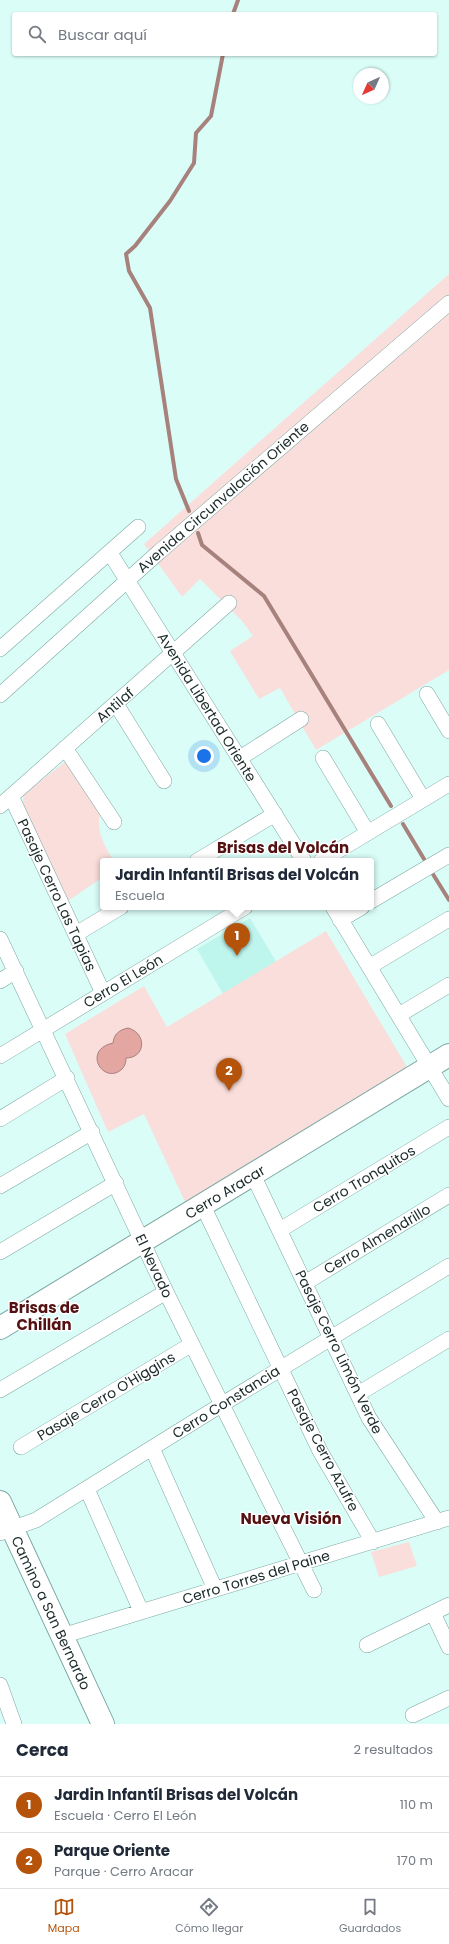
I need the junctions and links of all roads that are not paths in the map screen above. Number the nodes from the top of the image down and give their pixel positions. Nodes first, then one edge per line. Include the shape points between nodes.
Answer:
1 (449, 303) edge
2 (138, 528) dead end
3 (110, 553) junction
4 (127, 580) junction
5 (229, 603) dead end
6 (0, 649) edge
7 (173, 653) junction
8 (427, 694) dead end
9 (0, 695) edge
10 (116, 704) junction
11 (301, 720) dead end
12 (378, 724) dead end
13 (449, 731) edge
14 (65, 748) junction
15 (240, 758) junction
16 (323, 758) dead end
17 (164, 781) dead end
18 (449, 784) edge
19 (11, 796) junction
20 (424, 799) junction
21 (0, 806) edge
22 (275, 814) junction
23 (114, 822) dead end
24 (368, 833) junction
25 (449, 855) edge
26 (202, 858) edge
27 (302, 858) edge
28 (326, 858) edge
29 (374, 899) edge
30 (116, 910) edge
31 (240, 910) edge
32 (350, 910) edge
33 (337, 913) edge
34 (449, 919) edge
35 (76, 934) junction
36 (0, 938) edge
37 (369, 967) junction
38 (16, 971) junction
39 (0, 981) edge
40 (449, 985) edge
41 (104, 993) junction
42 (398, 1015) junction
43 (44, 1029) junction
44 (0, 1056) edge
45 (449, 1056) edge
46 (430, 1067) junction
47 (67, 1078) junction
48 (449, 1099) edge
49 (0, 1119) edge
50 (449, 1127) edge
51 (92, 1132) junction
52 (253, 1175) junction
53 (116, 1183) junction
54 (0, 1186) edge
55 (449, 1195) edge
56 (203, 1206) junction
57 (280, 1230) junction
58 (143, 1242) junction
59 (0, 1252) edge
60 (449, 1266) edge
61 (305, 1283) junction
62 (166, 1292) junction
63 (0, 1328) edge
64 (331, 1338) junction
65 (449, 1339) edge
66 (192, 1344) junction
67 (280, 1369) junction
68 (0, 1390) edge
69 (358, 1394) junction
70 (221, 1405) junction
71 (21, 1447) dead end
72 (152, 1448) junction
73 (87, 1489) junction
74 (0, 1502) edge
75 (443, 1520) edge
76 (6, 1530) edge
77 (373, 1542) junction
78 (301, 1564) junction
79 (215, 1589) junction
80 (314, 1590) dead end
81 (449, 1605) edge
82 (141, 1611) junction
83 (432, 1613) junction
84 (62, 1636) junction
85 (367, 1646) dead end
86 (449, 1647) edge
87 (0, 1684) edge
88 (449, 1698) edge
89 (413, 1715) dead end
90 (14, 1724) edge
91 (103, 1724) edge

1 - 4 street, Avenida Circunvalación Oriente
2 - 3 street
3 - 4 street, Avenida Libertad Oriente
3 - 6 street
4 - 7 street, Avenida Libertad Oriente
4 - 9 street, Avenida Circunvalación Oriente
5 - 7 street, Antilaf
7 - 10 street, Antilaf
7 - 15 street, Avenida Libertad Oriente
8 - 13 street
10 - 14 street, Antilaf
10 - 17 street
11 - 15 street
12 - 20 street
14 - 19 street, Antilaf
14 - 23 street
15 - 22 street, Avenida Libertad Oriente
16 - 24 street
18 - 20 street
19 - 21 street, Antilaf
19 - 35 street, Pasaje Cerro Las Tapias
20 - 24 street
22 - 26 street
22 - 27 street, Avenida Libertad Oriente
24 - 28 street
25 - 29 street
30 - 35 street
31 - 41 street, Cerro El León
32 - 33 street
33 - 37 street
34 - 37 street
35 - 41 street, Pasaje Cerro Las Tapias
36 - 38 street, El Nevado
37 - 42 street
38 - 39 street
38 - 43 street, El Nevado
40 - 42 street
41 - 43 street, Cerro El León
42 - 46 street
43 - 44 street, Cerro El León
43 - 47 street, El Nevado
45 - 46 street, Cerro Aracar
46 - 48 street
46 - 52 street, Cerro Aracar
47 - 49 street
47 - 51 street, El Nevado
50 - 57 street, Cerro Tronquitos
51 - 53 street, El Nevado
51 - 54 street
52 - 56 street, Cerro Aracar
52 - 57 street, Pasaje Cerro Limón Verde
53 - 58 street, El Nevado
53 - 59 street
55 - 61 street, Cerro Almendrillo
56 - 58 street, Cerro Aracar
56 - 67 street, Pasaje Cerro Azufre
57 - 61 street, Pasaje Cerro Limón Verde
58 - 62 street, El Nevado
58 - 63 street, Cerro Aracar
60 - 64 street, Cerro Constancia
61 - 64 street, Pasaje Cerro Limón Verde
62 - 66 street, El Nevado
62 - 68 street
64 - 67 street, Cerro Constancia
64 - 69 street, Pasaje Cerro Limón Verde
65 - 69 street
66 - 70 street, El Nevado
66 - 71 street, Pasaje Cerro O'Higgins
67 - 70 street, Cerro Constancia
67 - 77 street, Pasaje Cerro Azufre via 320,1451
69 - 75 street, Pasaje Cerro Limón Verde via 369,1418
70 - 72 street, Cerro Constancia
70 - 78 street, El Nevado
72 - 73 street, Cerro Constancia
72 - 79 street
73 - 76 street, Cerro Constancia via 36,1520
73 - 82 street
74 - 76 street, Camino a San Bernardo
75 - 77 street, Cerro Torres del Paine
76 - 84 street, Camino a San Bernardo
77 - 78 street, Cerro Torres del Paine
78 - 79 street, Cerro Torres del Paine
78 - 80 street, El Nevado
79 - 82 street, Cerro Torres del Paine
81 - 83 street
82 - 84 street, Cerro Torres del Paine
83 - 85 street
83 - 86 street
84 - 91 street, Camino a San Bernardo
87 - 90 street
88 - 89 street

